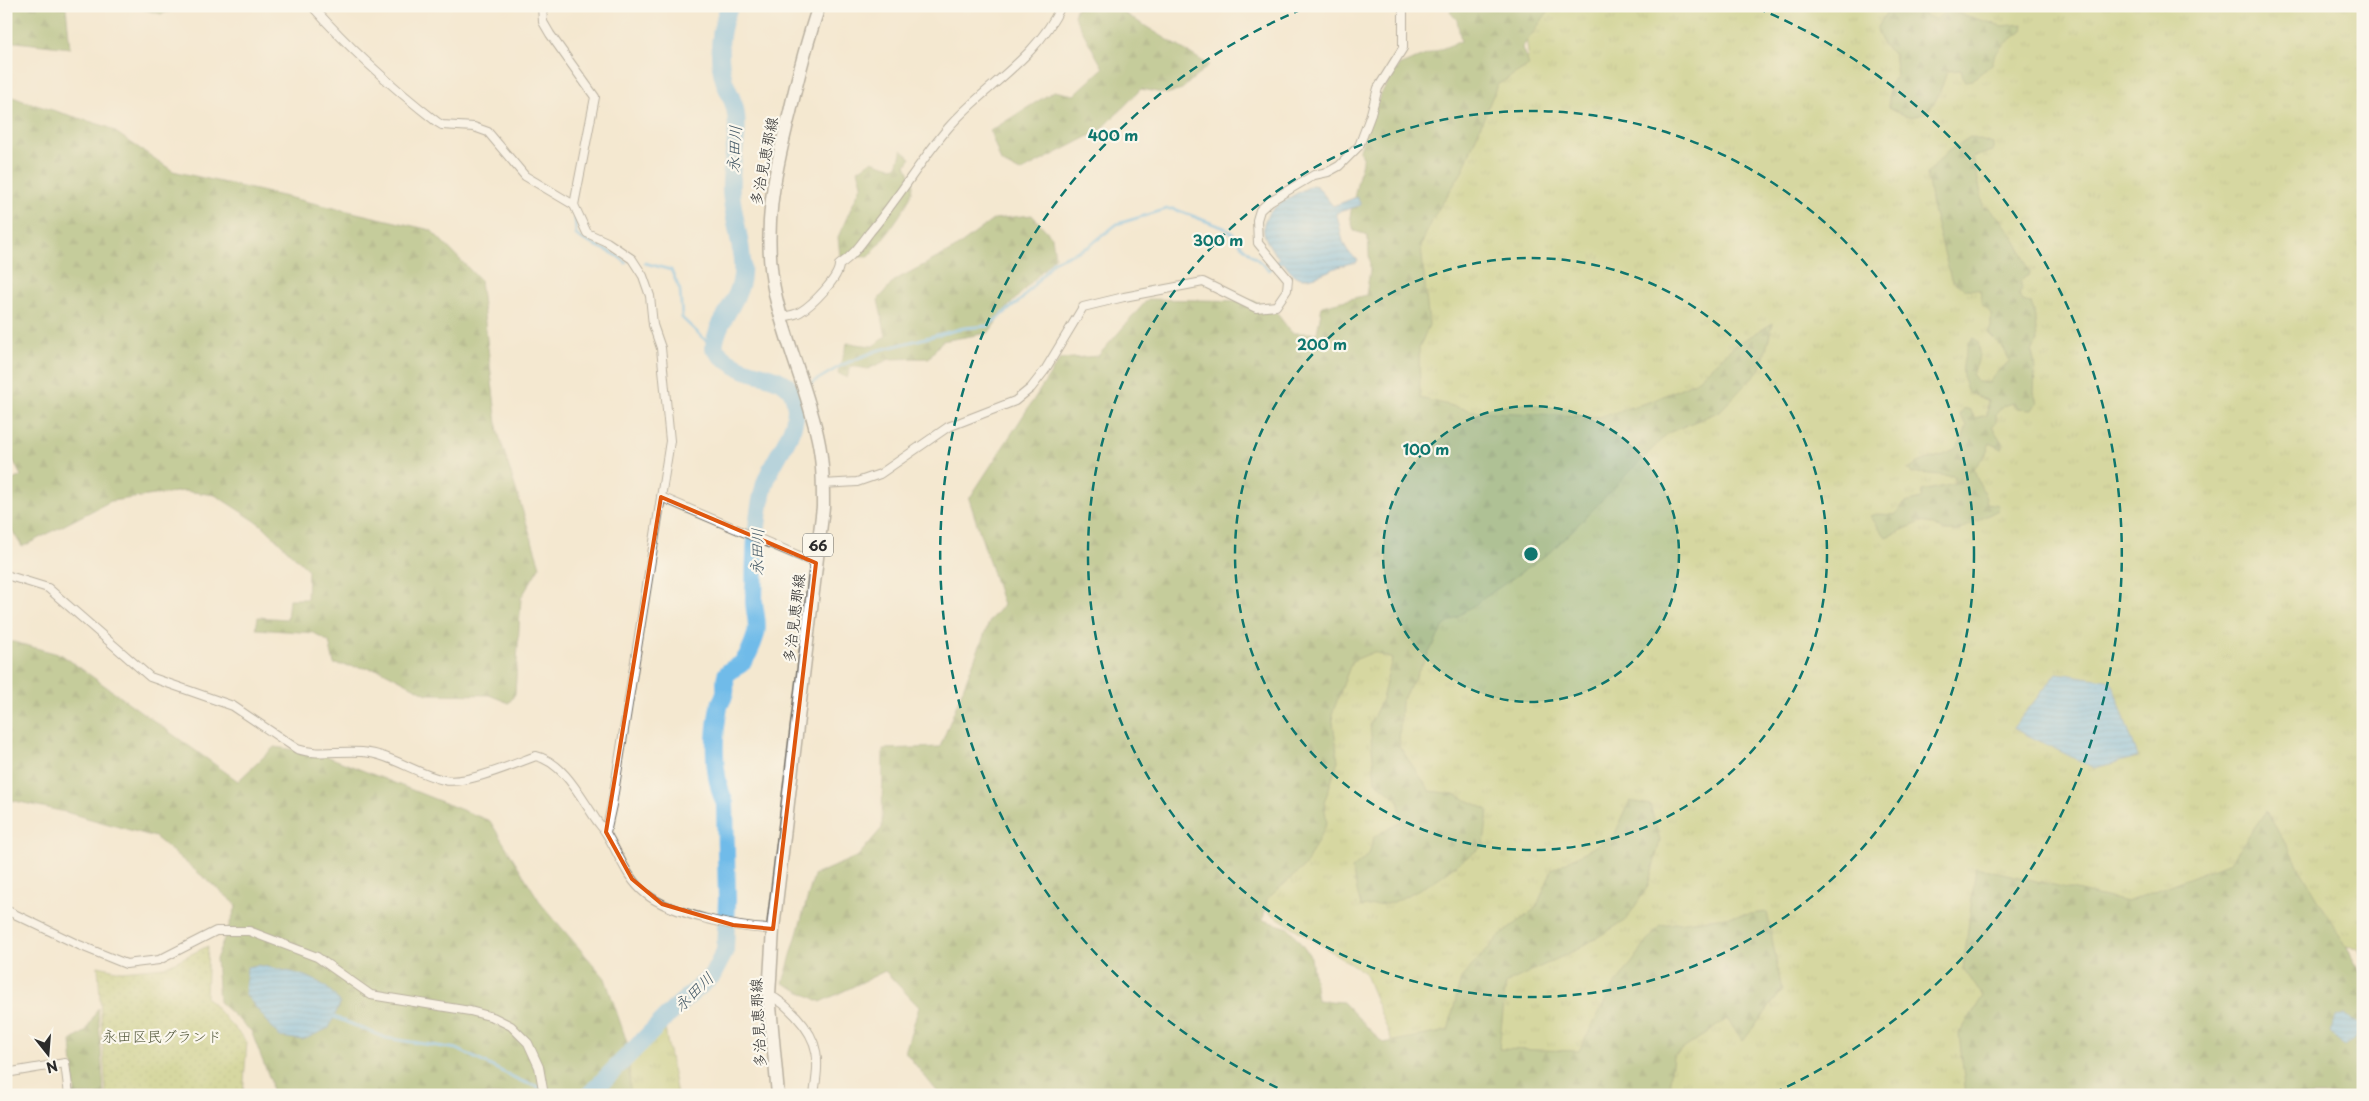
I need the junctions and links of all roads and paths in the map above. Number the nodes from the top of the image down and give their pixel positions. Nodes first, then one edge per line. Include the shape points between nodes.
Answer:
1 (312, 6) edge
2 (819, 6) edge
3 (1061, 6) edge
4 (1403, 6) edge
5 (542, 7) edge
6 (574, 205) junction
7 (781, 317) junction
8 (823, 484) junction
9 (661, 498) junction
10 (816, 563) junction
11 (6, 575) edge
12 (606, 832) junction
13 (6, 910) edge
14 (774, 929) junction
15 (769, 995) junction
16 (6, 1073) edge
17 (69, 1094) edge
18 (544, 1095) edge
19 (778, 1095) edge
20 (814, 1095) edge

1 - 6 street via 353,51 424,112 442,125 474,127 488,132 525,176
2 - 7 main road, 多治見恵那線 / 66 via 802,62 771,197 769,262
3 - 7 street via 1047,30 1024,58 946,130 879,222 839,265 839,270 822,294 799,313
4 - 8 street via 1403,48 1380,84 1358,146 1339,166 1314,175 1260,210 1258,243 1288,279 1287,290 1276,306 1256,308 1202,282 1083,307 1046,370 1015,401 948,427 880,474 857,482
5 - 6 street via 543,22 550,34 595,97
6 - 9 street via 587,233 632,259 650,296 653,325 662,348 670,441
7 - 8 main road, 多治見恵那線 / 66 via 818,439
8 - 10 main road, 多治見恵那線 / 66
9 - 10 street
9 - 12 street
10 - 14 main road, 多治見恵那線 / 66
11 - 12 street via 48,588 150,677 233,706 297,749 377,754 447,781 491,772 536,756 543,757 558,768
12 - 14 street via 620,860 645,893 662,904 733,925
13 - 18 street via 126,964 159,960 216,931 249,931 317,957 371,995 470,1011 511,1026 528,1043 539,1067
14 - 15 main road, 多治見恵那線 / 66
15 - 19 main road, 多治見恵那線 / 66
15 - 20 street via 780,1000 810,1031 818,1069
16 - 17 street via 66,1063

